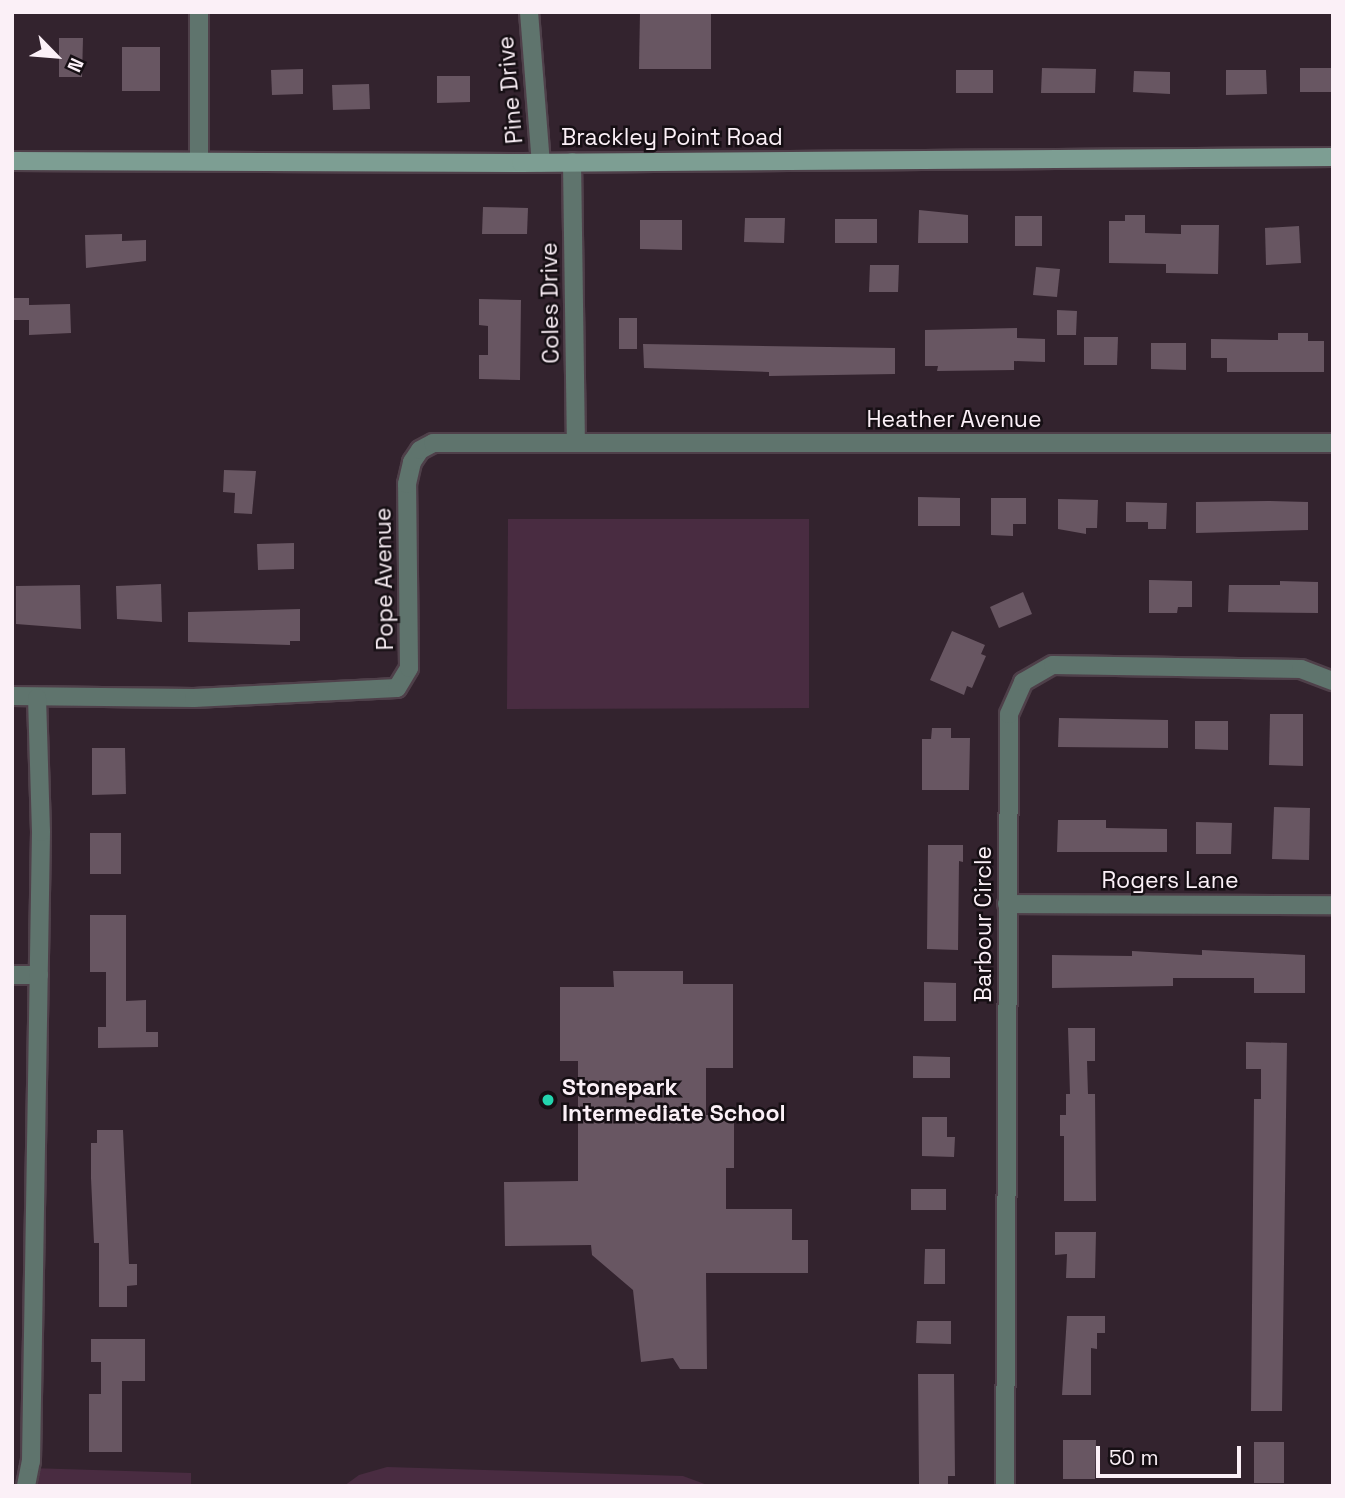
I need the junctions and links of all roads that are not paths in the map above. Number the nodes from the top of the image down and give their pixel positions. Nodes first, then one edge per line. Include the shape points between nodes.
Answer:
1 (199, 12) edge
2 (529, 12) edge
3 (1333, 157) edge
4 (199, 160) junction
5 (12, 161) edge
6 (572, 162) junction
7 (541, 163) junction
8 (576, 443) junction
9 (1333, 443) edge
10 (1333, 681) edge
11 (12, 696) edge
12 (37, 698) junction
13 (1007, 904) junction
14 (1333, 905) edge
15 (12, 975) edge
16 (39, 975) junction
17 (26, 1486) edge
18 (1005, 1486) edge

1 - 4 street
2 - 7 street, Pine Drive
3 - 6 main road, Brackley Point Road
4 - 5 main road, Brackley Point Road
4 - 7 main road, Brackley Point Road
6 - 7 main road, Brackley Point Road
6 - 8 street, Coles Drive
8 - 9 street, Heather Avenue
8 - 12 street, Pope Avenue via 451,440 420,450 407,484 410,668 397,688 245,696
10 - 13 street, Barbour Circle via 1301,669 1053,665 1023,682 1009,714
11 - 12 street, Pope Avenue
12 - 16 street
13 - 14 street, Rogers Lane
13 - 18 street, Barbour Circle
15 - 16 street
16 - 17 street via 31,1461

